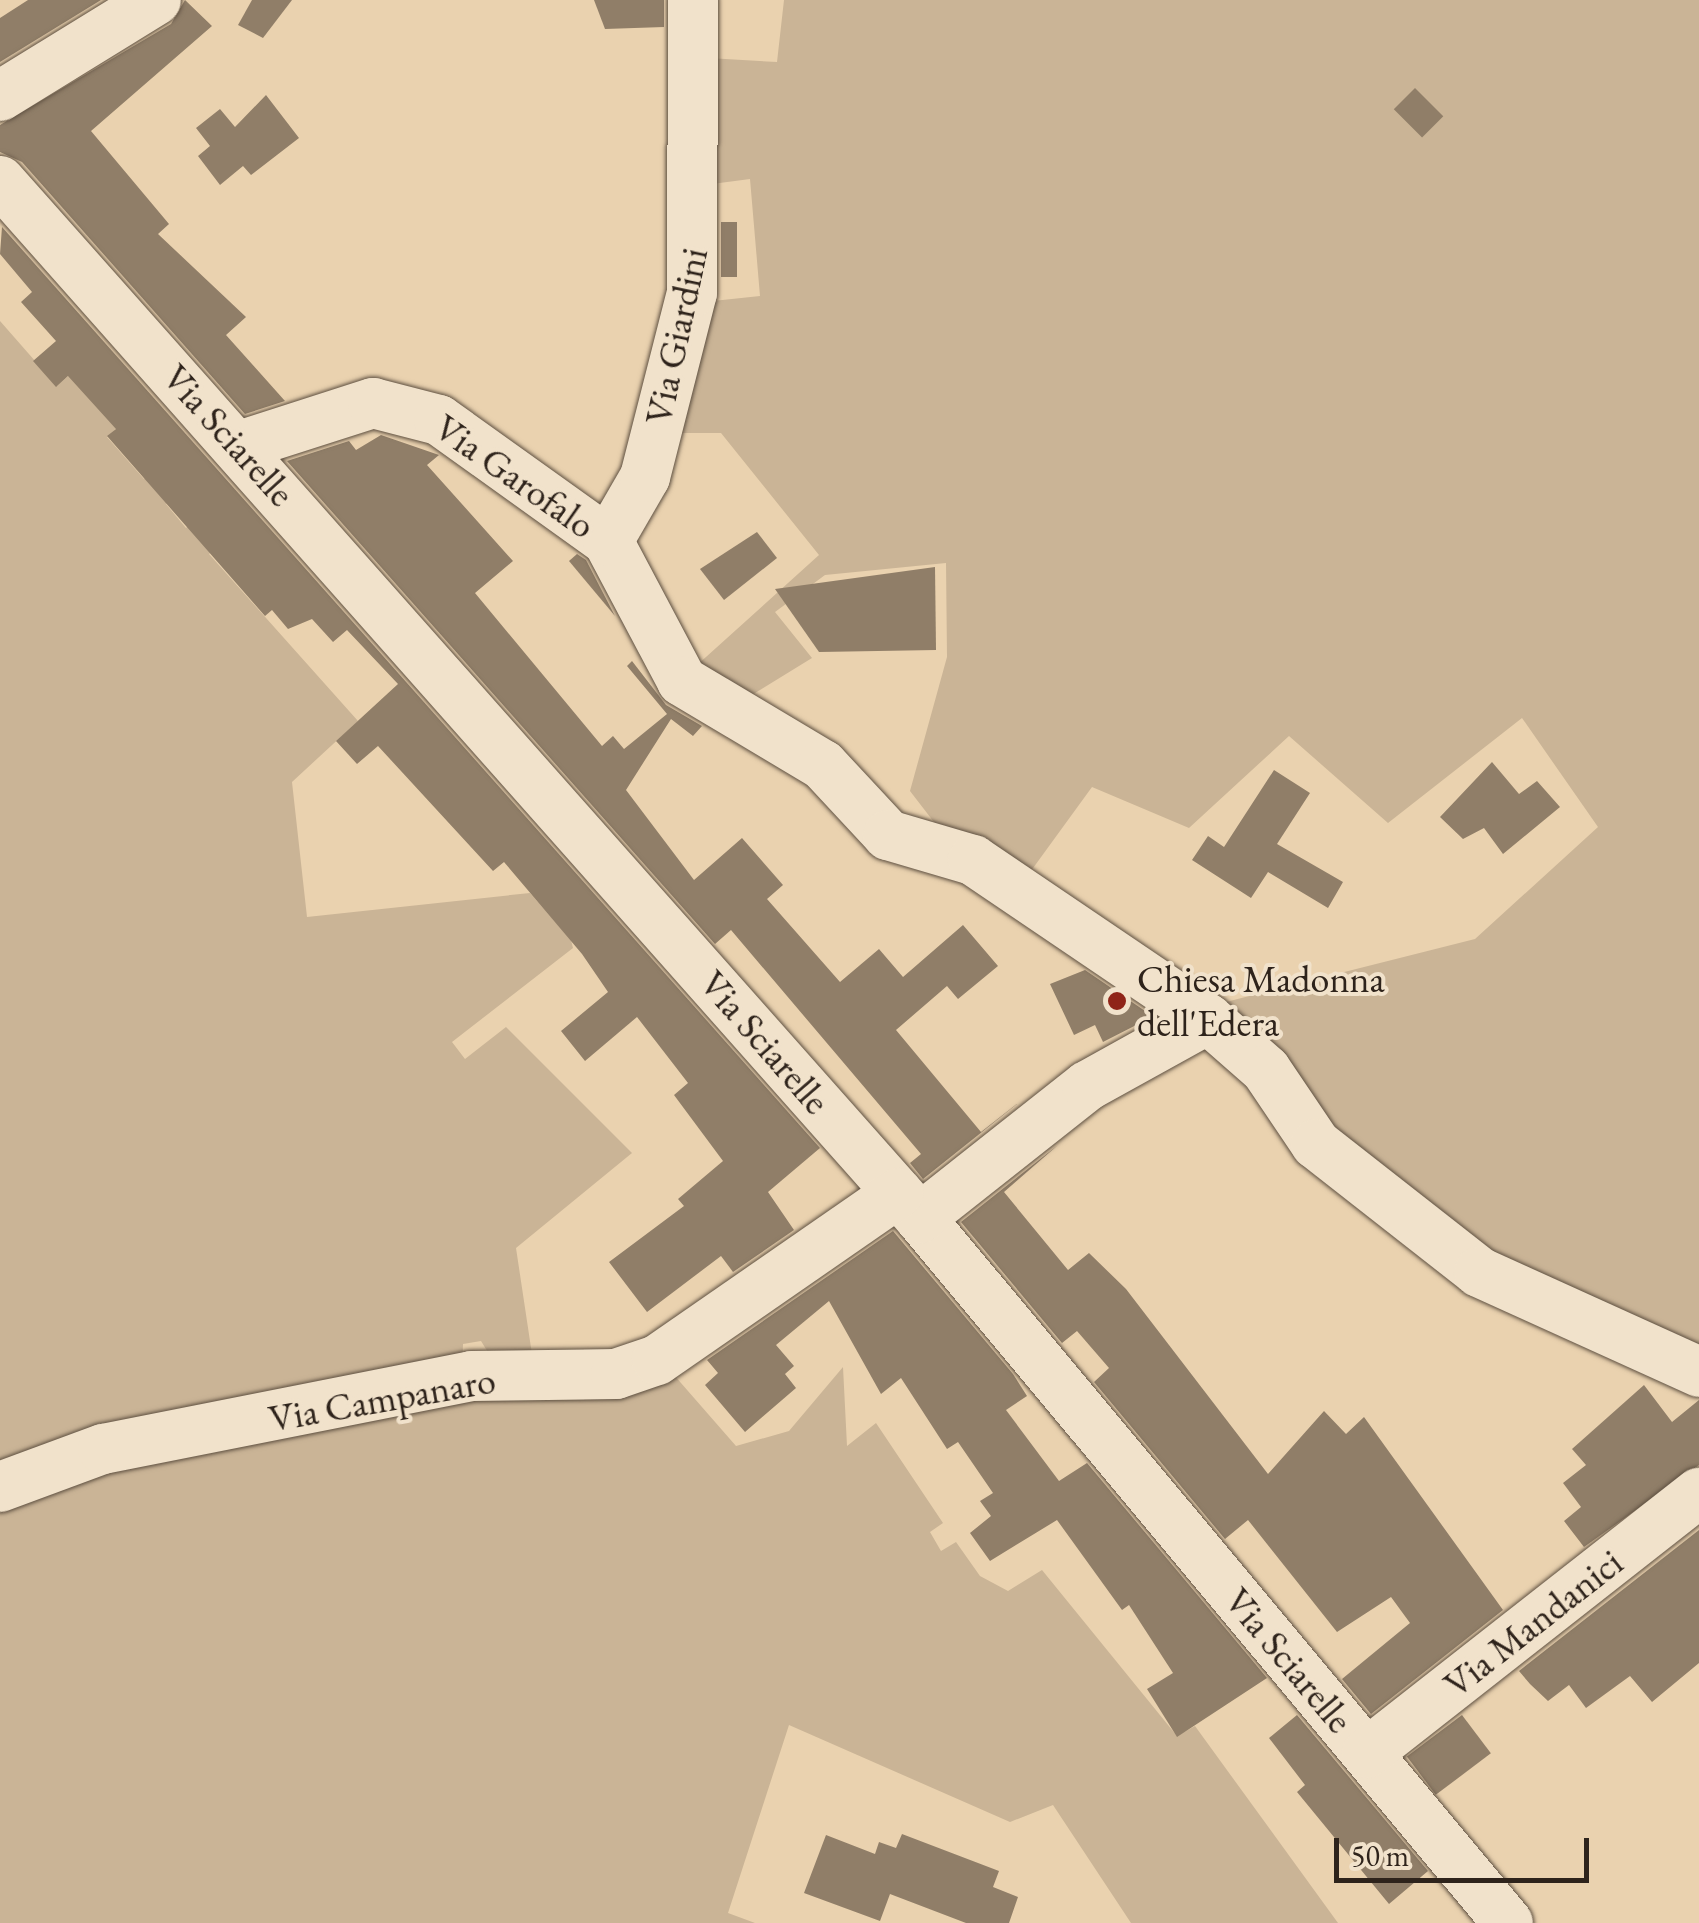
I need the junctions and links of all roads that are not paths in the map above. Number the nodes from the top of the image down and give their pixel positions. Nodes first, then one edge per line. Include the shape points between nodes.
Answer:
1 (156, 0) edge
2 (692, 0) edge
3 (0, 96) edge
4 (0, 181) edge
5 (240, 446) junction
6 (608, 541) junction
7 (1208, 1018) junction
8 (909, 1205) junction
9 (1699, 1372) edge
10 (0, 1487) edge
11 (1699, 1494) edge
12 (1367, 1753) junction
13 (1508, 1923) edge

1 - 3 street
2 - 6 street, Via Giardini via 692,293 646,477
4 - 5 street, Via Sciarelle
5 - 6 street, Via Garofalo via 326,412 410,405
5 - 8 street, Via Sciarelle
6 - 7 street, Via Garofalo via 682,681 823,765 888,835 972,860
7 - 8 street, Via Campanaro via 1087,1086
7 - 9 street, Via Garofalo via 1266,1070 1316,1144 1479,1272
8 - 10 street, Via Campanaro via 657,1360 616,1374 472,1376 102,1449
8 - 12 street, Via Sciarelle
11 - 12 street, Via Mandanici
12 - 13 street, Via Sciarelle

